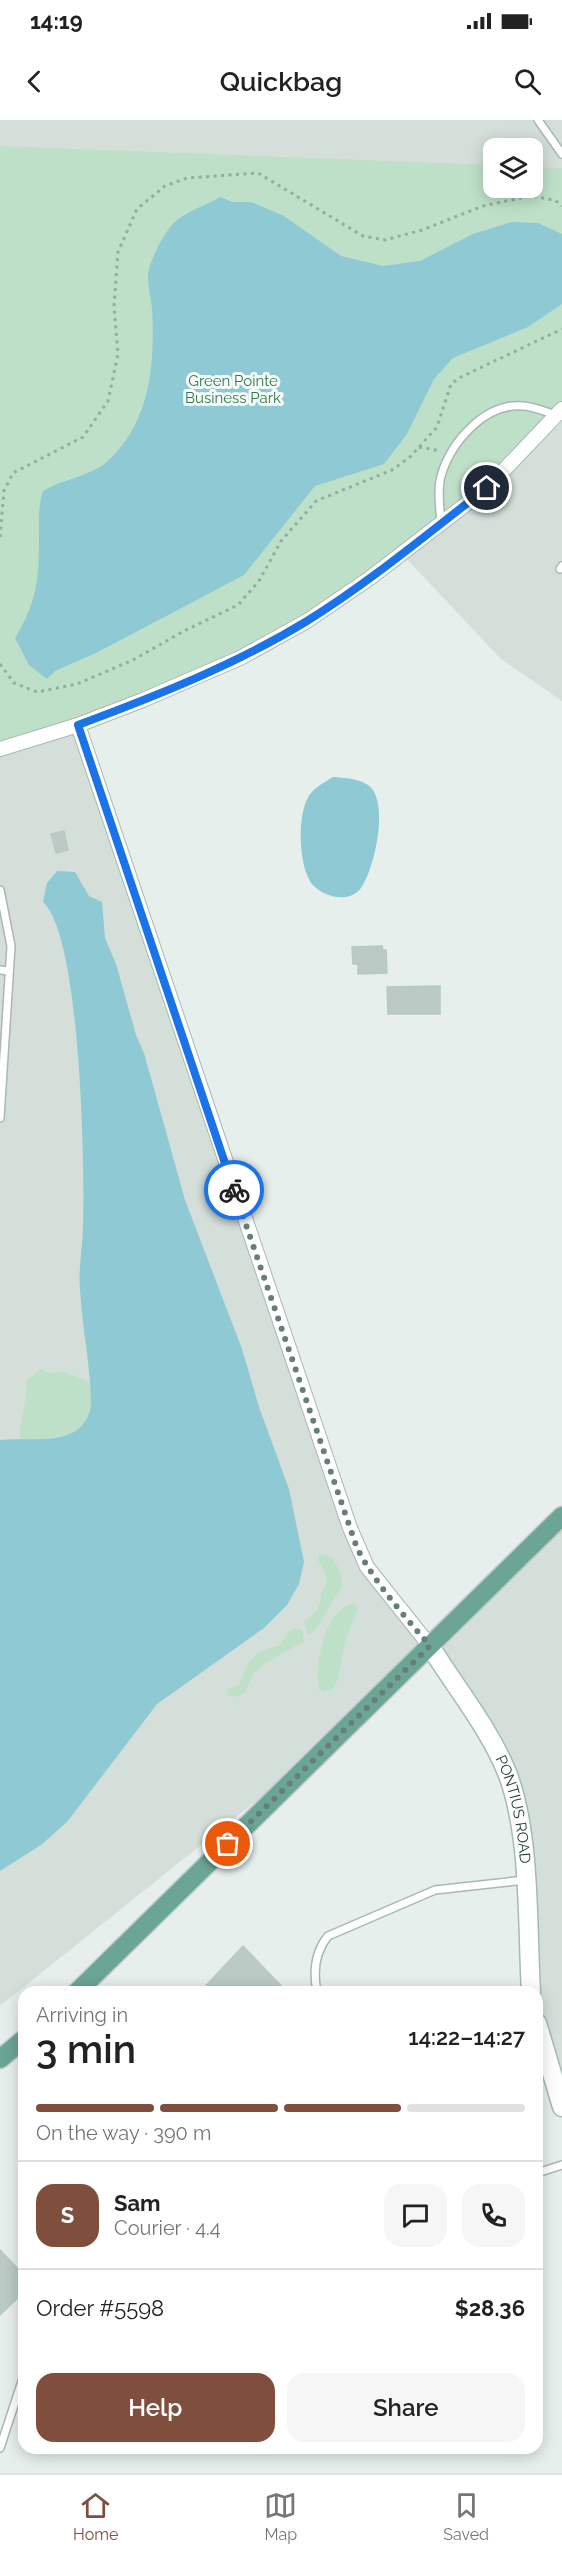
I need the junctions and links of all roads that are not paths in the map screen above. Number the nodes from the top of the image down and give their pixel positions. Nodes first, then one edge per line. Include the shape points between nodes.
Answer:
1 (538, 120) edge
2 (562, 154) edge
3 (559, 412) edge
4 (441, 523) junction
5 (78, 725) junction
6 (0, 749) edge
7 (0, 890) edge
8 (0, 970) edge
9 (9, 971) junction
10 (0, 1118) edge
11 (562, 1516) edge
12 (430, 1646) junction
13 (525, 1880) junction
14 (83, 1986) edge
15 (316, 1986) edge
16 (531, 1986) edge
17 (543, 2043) edge
18 (18, 2044) edge
19 (0, 2059) edge
20 (562, 2107) edge
21 (562, 2165) edge
22 (543, 2171) edge
23 (18, 2391) edge
24 (0, 2448) edge

1 - 2 lane
3 - 4 street via 487,488
3 - 4 lane via 523,406 496,410 470,429 449,457 441,479
4 - 5 street via 307,621 240,658
5 - 6 street
5 - 12 street via 350,1528 367,1567
7 - 9 lane via 11,946
8 - 9 lane
9 - 10 lane
11 - 12 main road
12 - 13 street, PONTIUS ROAD via 488,1736 508,1776 522,1832
12 - 14 main road
13 - 15 lane via 435,1890 328,1936 316,1960
13 - 16 street, PONTIUS ROAD
17 - 20 street
18 - 19 main road
21 - 22 lane
23 - 24 lane

